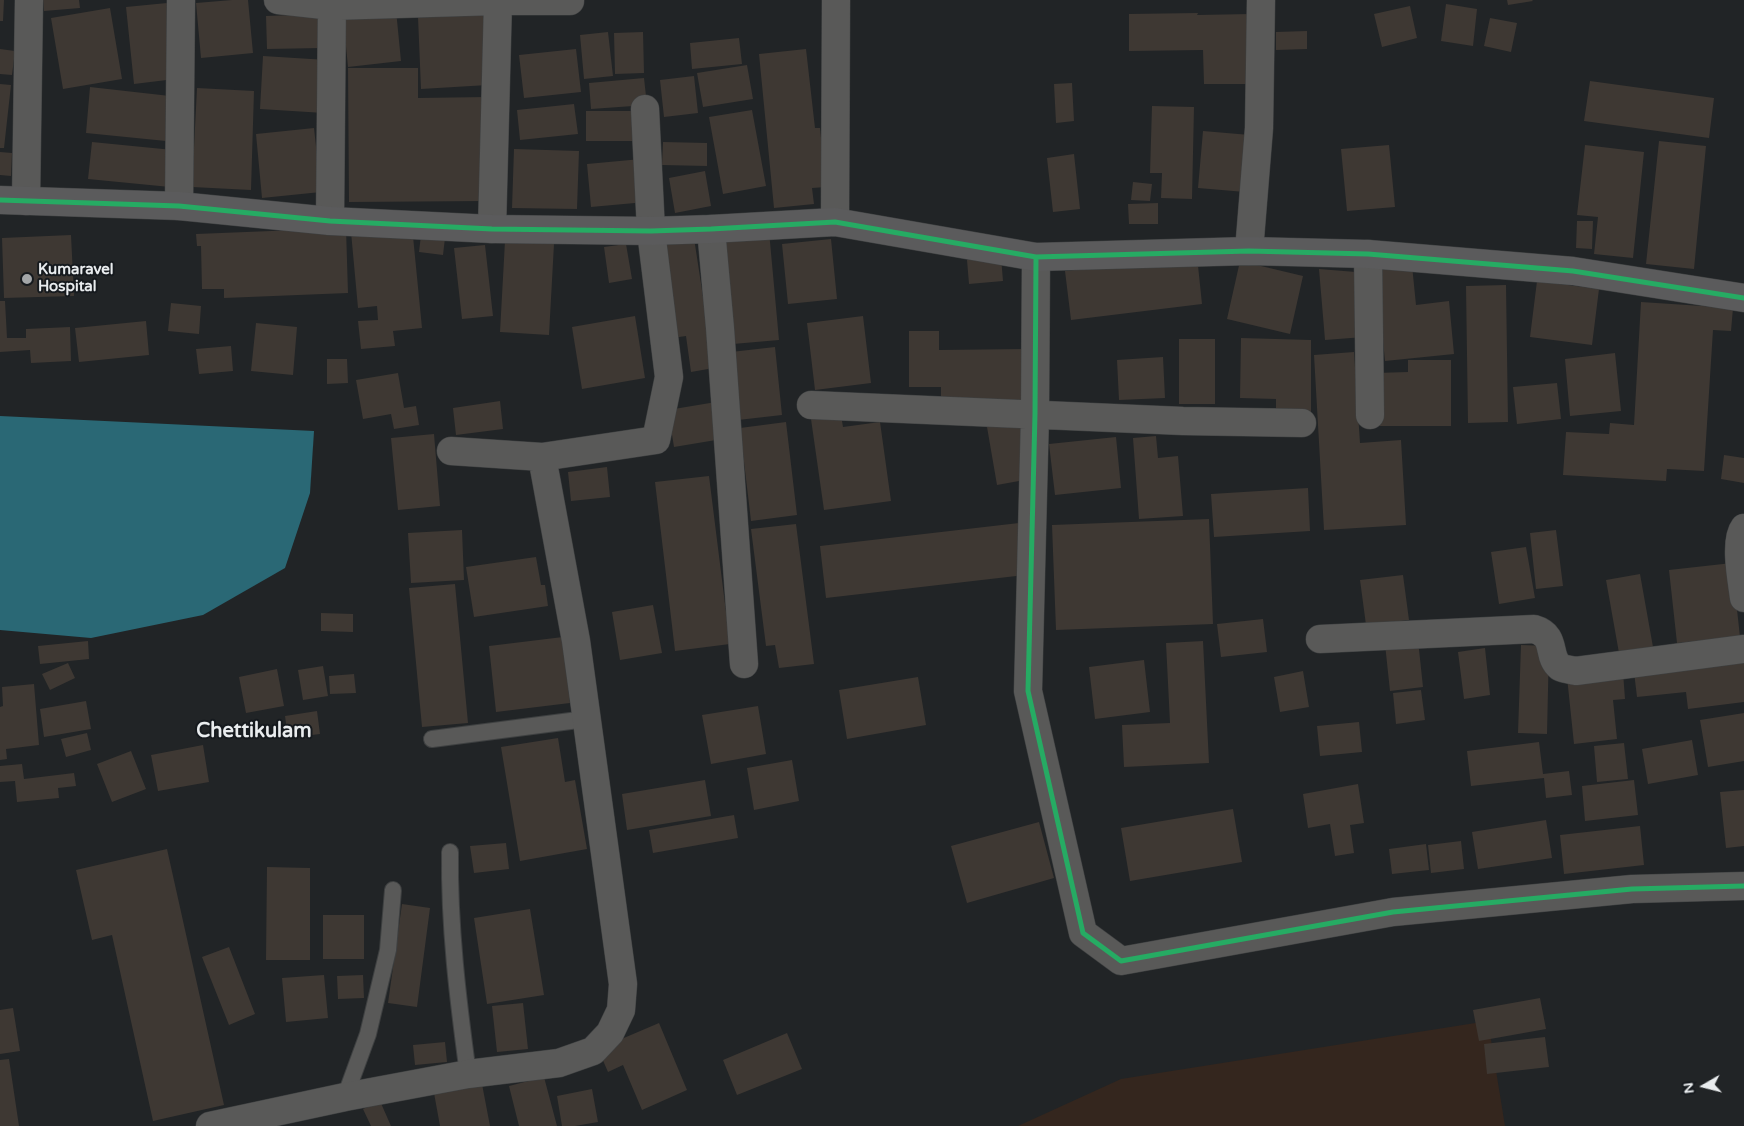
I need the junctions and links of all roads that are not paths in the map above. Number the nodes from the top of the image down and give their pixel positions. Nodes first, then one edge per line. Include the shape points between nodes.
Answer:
1 (29, 0) edge
2 (181, 0) edge
3 (278, 0) edge
4 (570, 0) edge
5 (836, 0) edge
6 (1261, 0) edge
7 (498, 1) edge
8 (332, 3) edge
9 (645, 109) dead end
10 (13, 200) edge
11 (179, 206) junction
12 (330, 221) junction
13 (835, 222) junction
14 (492, 229) junction
15 (711, 229) junction
16 (651, 231) junction
17 (1249, 251) junction
18 (1368, 254) junction
19 (1036, 257) junction
20 (1744, 298) edge
21 (811, 404) dead end
22 (1036, 414) junction
23 (1370, 415) dead end
24 (1302, 423) dead end
25 (452, 451) dead end
26 (542, 457) junction
27 (1744, 528) edge
28 (1744, 598) edge
29 (1320, 639) dead end
30 (1744, 649) edge
31 (744, 664) dead end
32 (586, 719) junction
33 (432, 739) dead end
34 (450, 852) dead end
35 (1744, 886) edge
36 (393, 890) dead end
37 (468, 1074) junction
38 (345, 1097) junction
39 (210, 1126) edge

1 - 10 street
2 - 11 street
3 - 8 street
4 - 7 street
5 - 13 street
6 - 17 street via 1259,128
7 - 8 street
7 - 14 street
8 - 12 street
9 - 16 street
10 - 11 street
11 - 12 street
12 - 14 street
13 - 15 street
13 - 19 street
14 - 16 street
15 - 16 street
15 - 31 street
16 - 26 street via 669,377 656,440
17 - 18 street
17 - 19 street
18 - 20 street via 1573,271
18 - 23 street
19 - 22 street
21 - 22 street
22 - 24 street
22 - 35 street via 1028,691 1083,933 1121,961 1393,912 1632,889
25 - 26 street
26 - 32 street via 576,641
27 - 28 street via 1740,536 1740,555
29 - 30 street via 1534,629 1548,638 1555,661 1561,668 1576,671
32 - 33 lane
32 - 37 street via 623,984 621,1010 610,1033 593,1051 559,1063
34 - 37 lane via 457,988
36 - 38 lane via 388,950 368,1034
37 - 38 street
38 - 39 street

